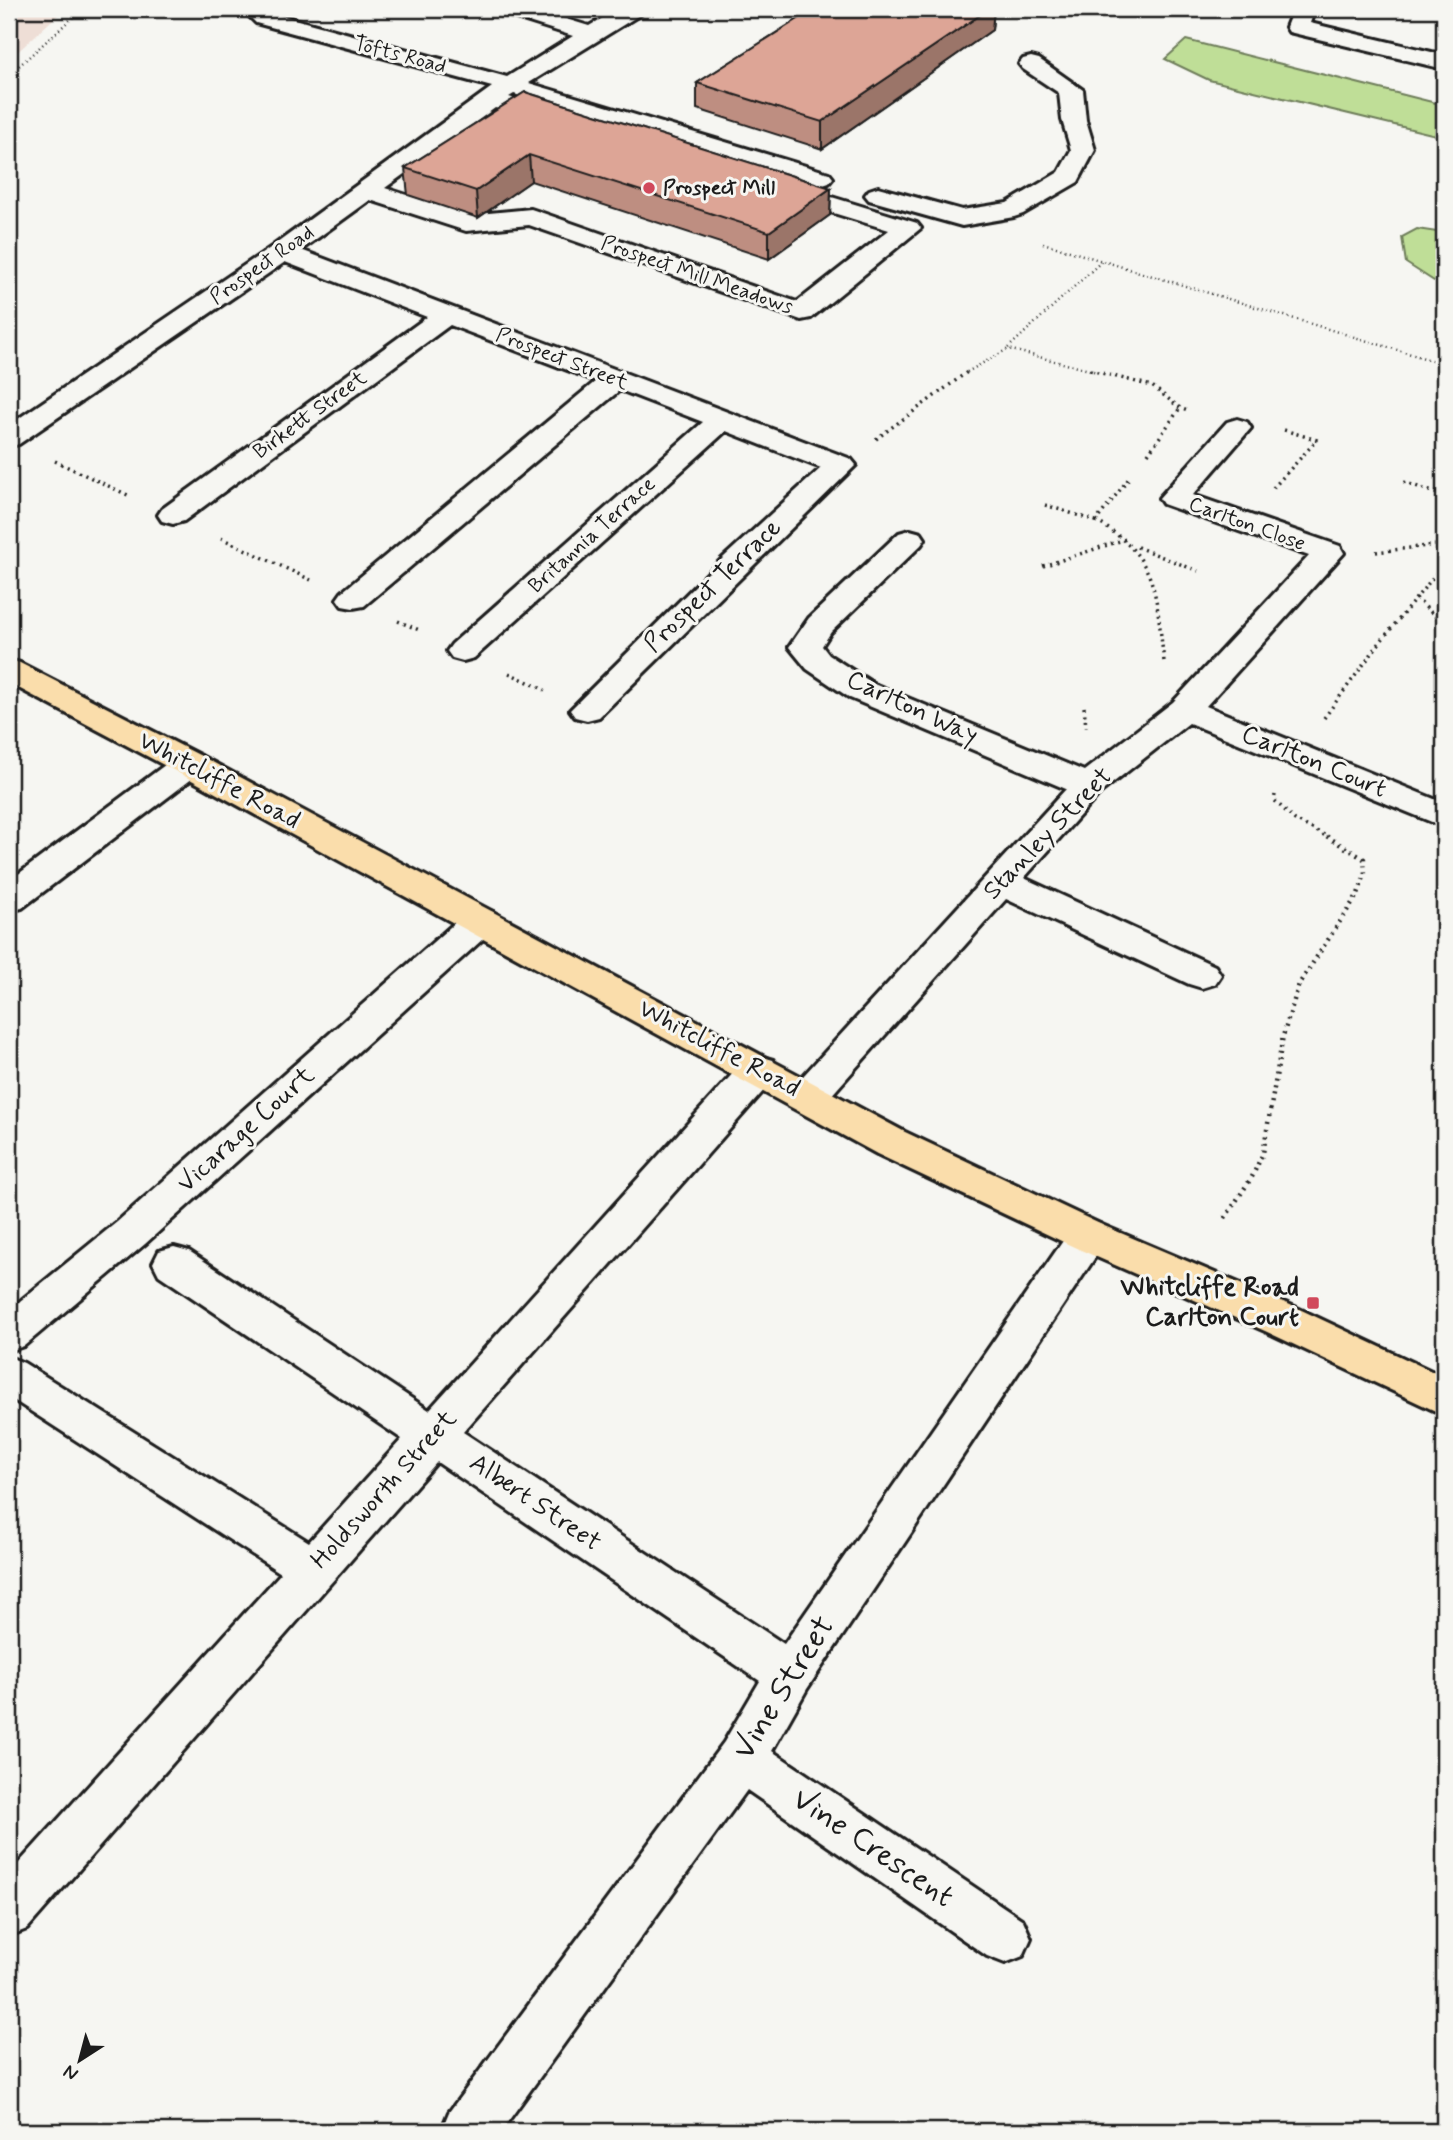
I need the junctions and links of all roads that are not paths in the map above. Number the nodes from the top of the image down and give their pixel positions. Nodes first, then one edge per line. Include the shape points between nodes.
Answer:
1 (253, 9) edge
2 (511, 9) edge
3 (633, 9) edge
4 (1304, 9) edge
5 (590, 34) junction
6 (1444, 62) edge
7 (1031, 64) dead end
8 (501, 92) junction
9 (366, 190) junction
10 (282, 252) junction
11 (447, 315) junction
12 (616, 379) junction
13 (722, 420) junction
14 (1237, 428) road end
15 (9, 438) edge
16 (841, 465) joint
17 (173, 515) road end
18 (910, 539) dead end
19 (1329, 553) joint
20 (353, 599) road end
21 (463, 651) road end
22 (9, 670) edge
23 (1185, 709) junction
24 (587, 710) road end
25 (189, 764) junction
26 (1088, 785) junction
27 (1444, 816) edge
28 (1001, 882) junction
29 (9, 899) edge
30 (480, 921) junction
31 (1202, 975) dead end
32 (759, 1070) junction
33 (807, 1097) junction
34 (1088, 1236) junction
35 (174, 1263) dead end
36 (9, 1334) edge
37 (9, 1375) edge
38 (1444, 1396) edge
39 (433, 1435) junction
40 (313, 1569) junction
41 (790, 1674) junction
42 (741, 1758) junction
43 (9, 1911) edge
44 (1005, 1938) dead end
45 (468, 2131) edge

1 - 8 street, Tofts Road via 264,18
2 - 5 street
3 - 5 street, Prospect Road
4 - 6 street via 1297,27
5 - 8 street, Prospect Road
7 - 8 street via 1071,90 1083,150 1069,177 1014,209 962,218
8 - 9 street, Prospect Road
8 - 9 street, Prospect Mill Meadows via 908,229 801,312 531,218 466,223
9 - 10 street, Prospect Road
10 - 11 street, Prospect Street
10 - 15 street, Prospect Road
11 - 12 street, Prospect Street
11 - 17 street, Birkett Street
12 - 13 street, Prospect Street
12 - 20 street
13 - 16 street, Prospect Street
13 - 21 street, Britannia Terrace
14 - 19 street, Carlton Close via 1174,498
16 - 24 street, Prospect Terrace
18 - 26 street, Carlton Way via 820,625 805,648 862,691
19 - 23 street, Stanley Street
22 - 25 main road, Whitcliffe Road
23 - 26 street, Stanley Street
23 - 27 street, Carlton Court
25 - 29 street
25 - 30 main road, Whitcliffe Road
26 - 28 street, Stanley Street
28 - 31 street
28 - 33 street, Stanley Street
30 - 32 main road, Whitcliffe Road
30 - 36 street, Vicarage Court via 131,1233
32 - 33 main road, Whitcliffe Road
32 - 39 street, Holdsworth Street
33 - 34 main road, Whitcliffe Road via 891,1143
34 - 38 main road, Whitcliffe Road
34 - 41 street, Vine Street
35 - 39 street, Albert Street
37 - 40 street
39 - 40 street, Holdsworth Street
39 - 41 street, Albert Street
40 - 43 street, Holdsworth Street
41 - 42 street, Vine Street
42 - 44 street, Vine Crescent
42 - 45 street, Vine Street

